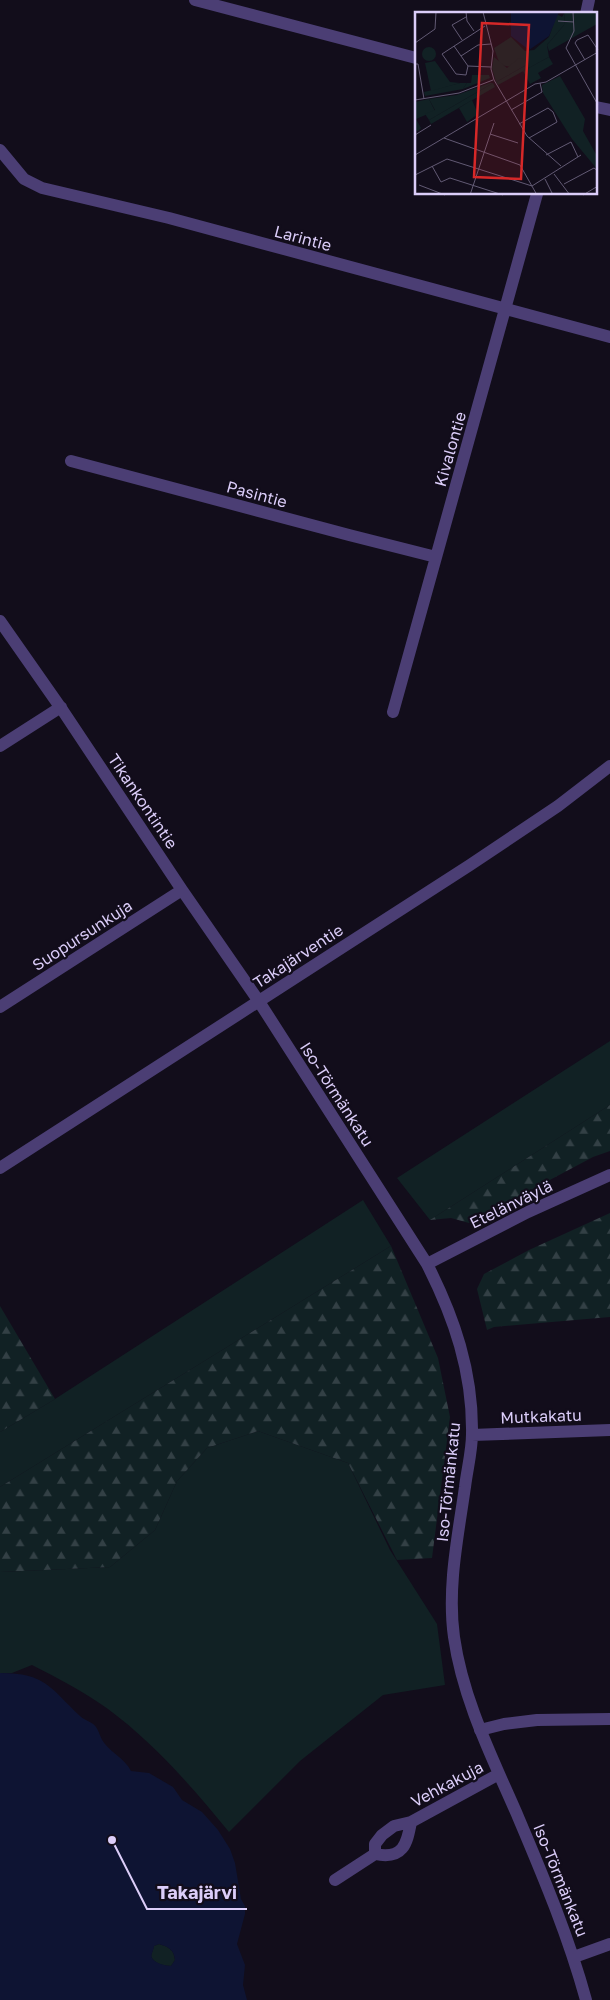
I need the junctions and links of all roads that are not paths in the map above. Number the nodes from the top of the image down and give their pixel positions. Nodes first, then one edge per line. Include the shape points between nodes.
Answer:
1 (195, 0) edge
2 (415, 58) edge
3 (0, 150) edge
4 (537, 195) edge
5 (505, 310) junction
6 (610, 337) edge
7 (71, 460) dead end
8 (436, 557) junction
9 (0, 621) edge
10 (61, 707) junction
11 (393, 712) dead end
12 (0, 746) edge
13 (610, 766) edge
14 (182, 890) junction
15 (258, 1000) junction
16 (0, 1007) edge
17 (0, 1168) edge
18 (610, 1175) edge
19 (426, 1264) junction
20 (610, 1430) edge
21 (472, 1435) junction
22 (610, 1719) edge
23 (480, 1730) junction
24 (499, 1774) junction
25 (411, 1822) junction
26 (375, 1854) junction
27 (335, 1880) dead end
28 (610, 1944) edge
29 (574, 1957) junction
30 (586, 2000) edge

1 - 2 street
3 - 5 street, Larintie via 24,178 42,188 169,218
4 - 5 street, Kivalontie
5 - 6 street, Larintie
5 - 8 street, Kivalontie
7 - 8 street, Pasintie
8 - 11 street, Kivalontie
9 - 10 street, Tikankontintie
10 - 12 street
10 - 14 street, Tikankontintie
13 - 15 street, Takajärventie via 558,806
14 - 15 street, Tikankontintie
14 - 16 street, Suopursunkuja
15 - 17 street, Takajärventie
15 - 19 street, Iso-Törmänkatu
18 - 19 street, Etelänväylä
19 - 21 street, Iso-Törmänkatu via 443,1297 467,1368
20 - 21 street, Mutkakatu
21 - 23 street, Iso-Törmänkatu via 452,1609 461,1672
22 - 23 street via 537,1720
23 - 24 street, Iso-Törmänkatu
24 - 25 street, Vehkakuja
24 - 29 street, Iso-Törmänkatu
25 - 26 street, Vehkakuja via 394,1826 382,1835 375,1844
25 - 26 street, Vehkakuja via 407,1843 398,1851 390,1856
26 - 27 street, Vehkakuja
28 - 29 street
29 - 30 street, Iso-Törmänkatu

